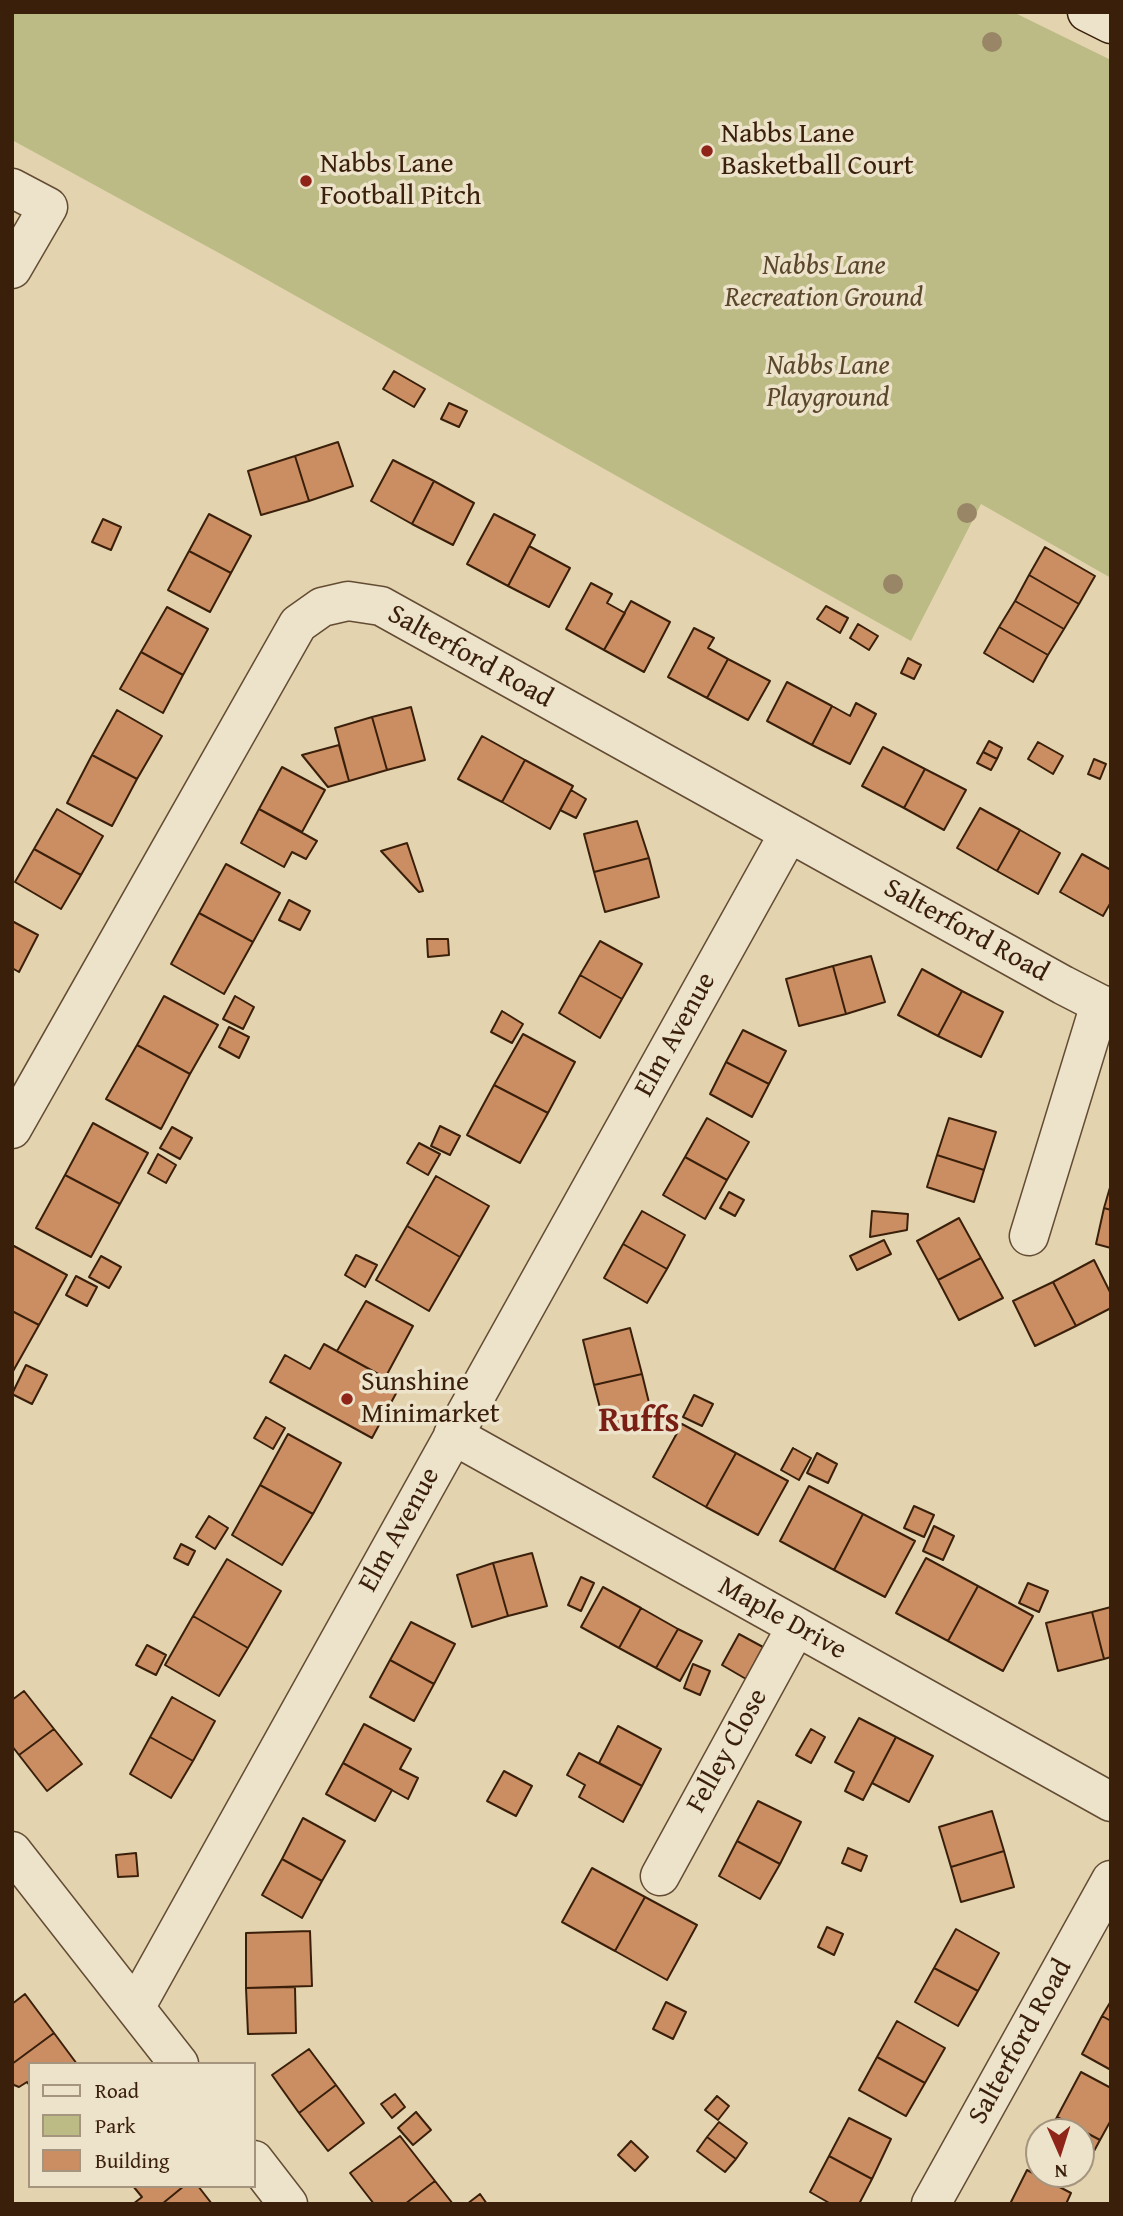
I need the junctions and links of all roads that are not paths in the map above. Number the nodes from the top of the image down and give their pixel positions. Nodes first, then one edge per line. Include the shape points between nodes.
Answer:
1 (1087, 12) edge
2 (1111, 24) edge
3 (12, 188) edge
4 (12, 269) edge
5 (789, 832) junction
6 (1105, 1005) edge
7 (12, 1129) edge
8 (1029, 1236) dead end
9 (453, 1435) junction
10 (796, 1627) junction
11 (1111, 1802) edge
12 (12, 1851) edge
13 (660, 1876) dead end
14 (1111, 1880) edge
15 (135, 2008) junction
16 (176, 2062) edge
17 (256, 2163) edge
18 (288, 2204) edge
19 (931, 2204) edge

1 - 2 street
3 - 4 street via 48,207
5 - 6 street, Salterford Road
5 - 7 street, Salterford Road via 381,606 348,601 322,607 298,624
5 - 9 street, Elm Avenue
6 - 8 street
9 - 10 street, Maple Drive
9 - 15 street, Elm Avenue
10 - 11 street, Maple Drive
10 - 13 street, Felley Close
12 - 15 street
14 - 19 street, Salterford Road
15 - 16 street
17 - 18 street

